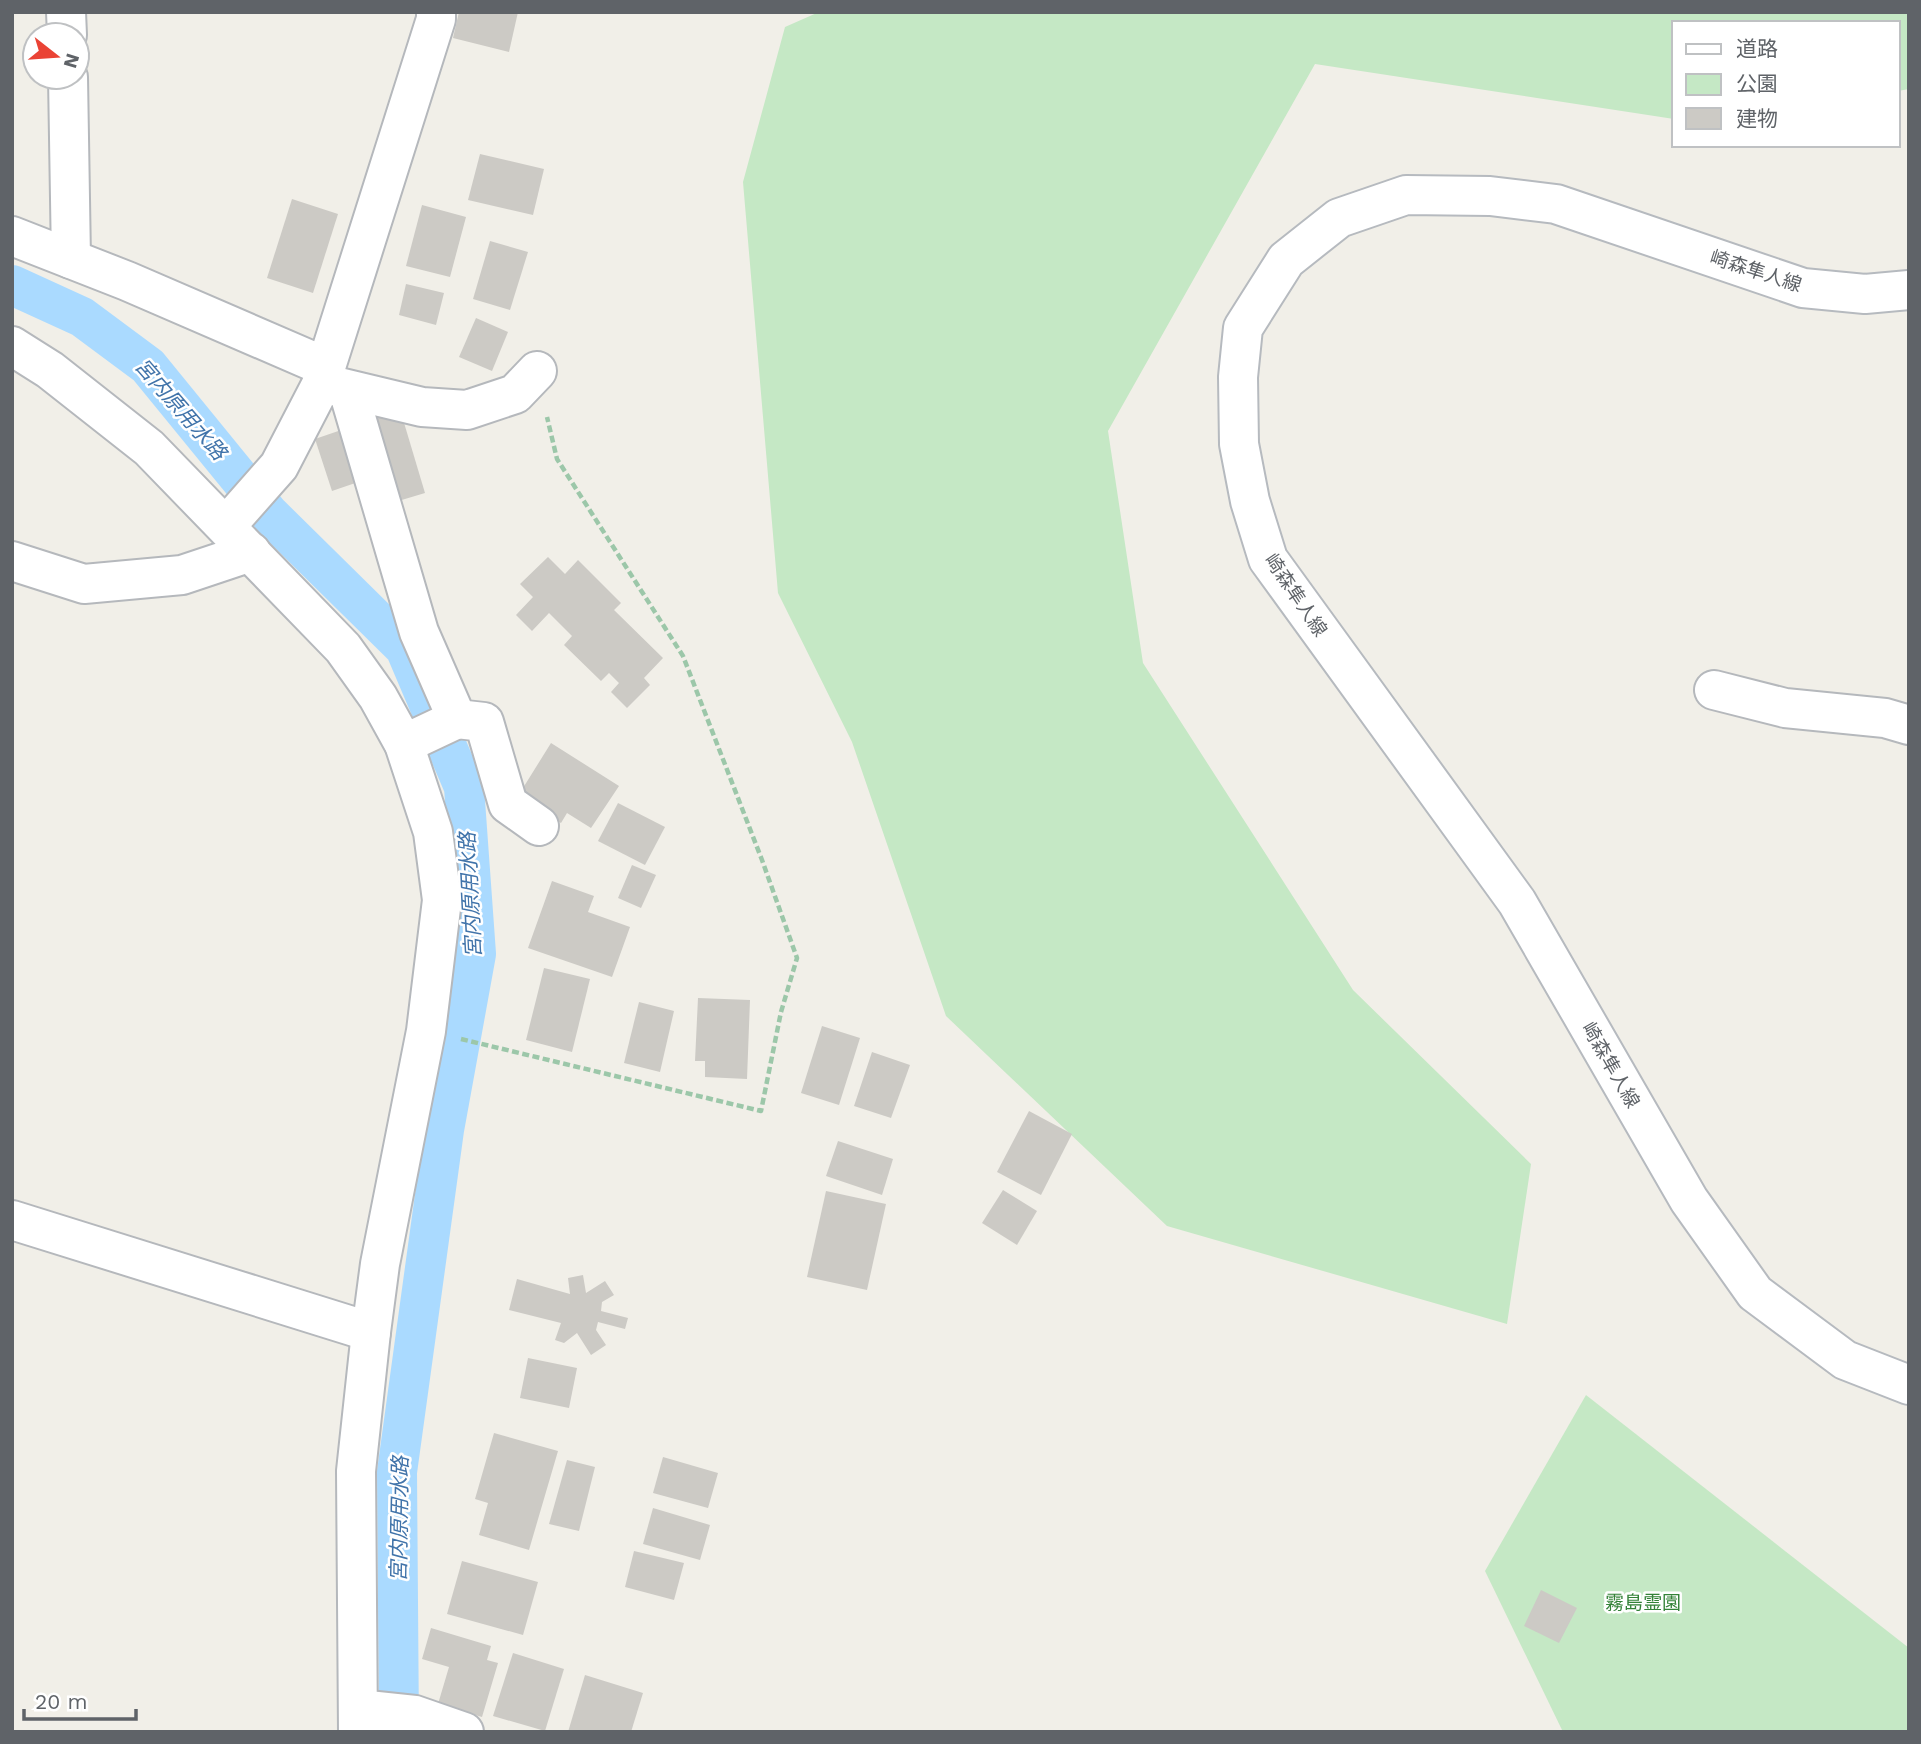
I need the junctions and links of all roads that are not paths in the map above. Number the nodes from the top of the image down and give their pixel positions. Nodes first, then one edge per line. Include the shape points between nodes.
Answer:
1 (436, 12) edge
2 (68, 91) edge
3 (12, 236) edge
4 (71, 259) junction
5 (1909, 290) edge
6 (12, 346) edge
7 (537, 372) road end
8 (332, 380) junction
9 (239, 539) junction
10 (12, 561) edge
11 (1714, 690) dead end
12 (1909, 725) edge
13 (432, 731) junction
14 (539, 826) dead end
15 (12, 1220) edge
16 (371, 1332) junction
17 (1909, 1385) edge
18 (364, 1717) edge
19 (464, 1732) edge

1 - 8 street
2 - 4 street
3 - 4 street
4 - 8 street via 127,281
5 - 17 street, 崎森隼人線 via 1865,295 1803,288 1556,204 1490,196 1406,195 1339,218 1286,260 1243,328 1238,377 1239,444 1268,559 1517,902 1689,1200 1755,1293 1845,1360
6 - 9 street via 149,448
7 - 8 street via 515,394 467,410 422,407
8 - 9 street
8 - 13 street via 418,632
9 - 10 street via 182,575 84,584
9 - 13 street via 343,648 378,697
11 - 12 street via 1785,708 1885,718
13 - 14 street via 484,722 508,804
13 - 16 street via 433,832 442,900 426,1031
15 - 16 street
16 - 18 street via 356,1471
18 - 19 street via 415,1715

